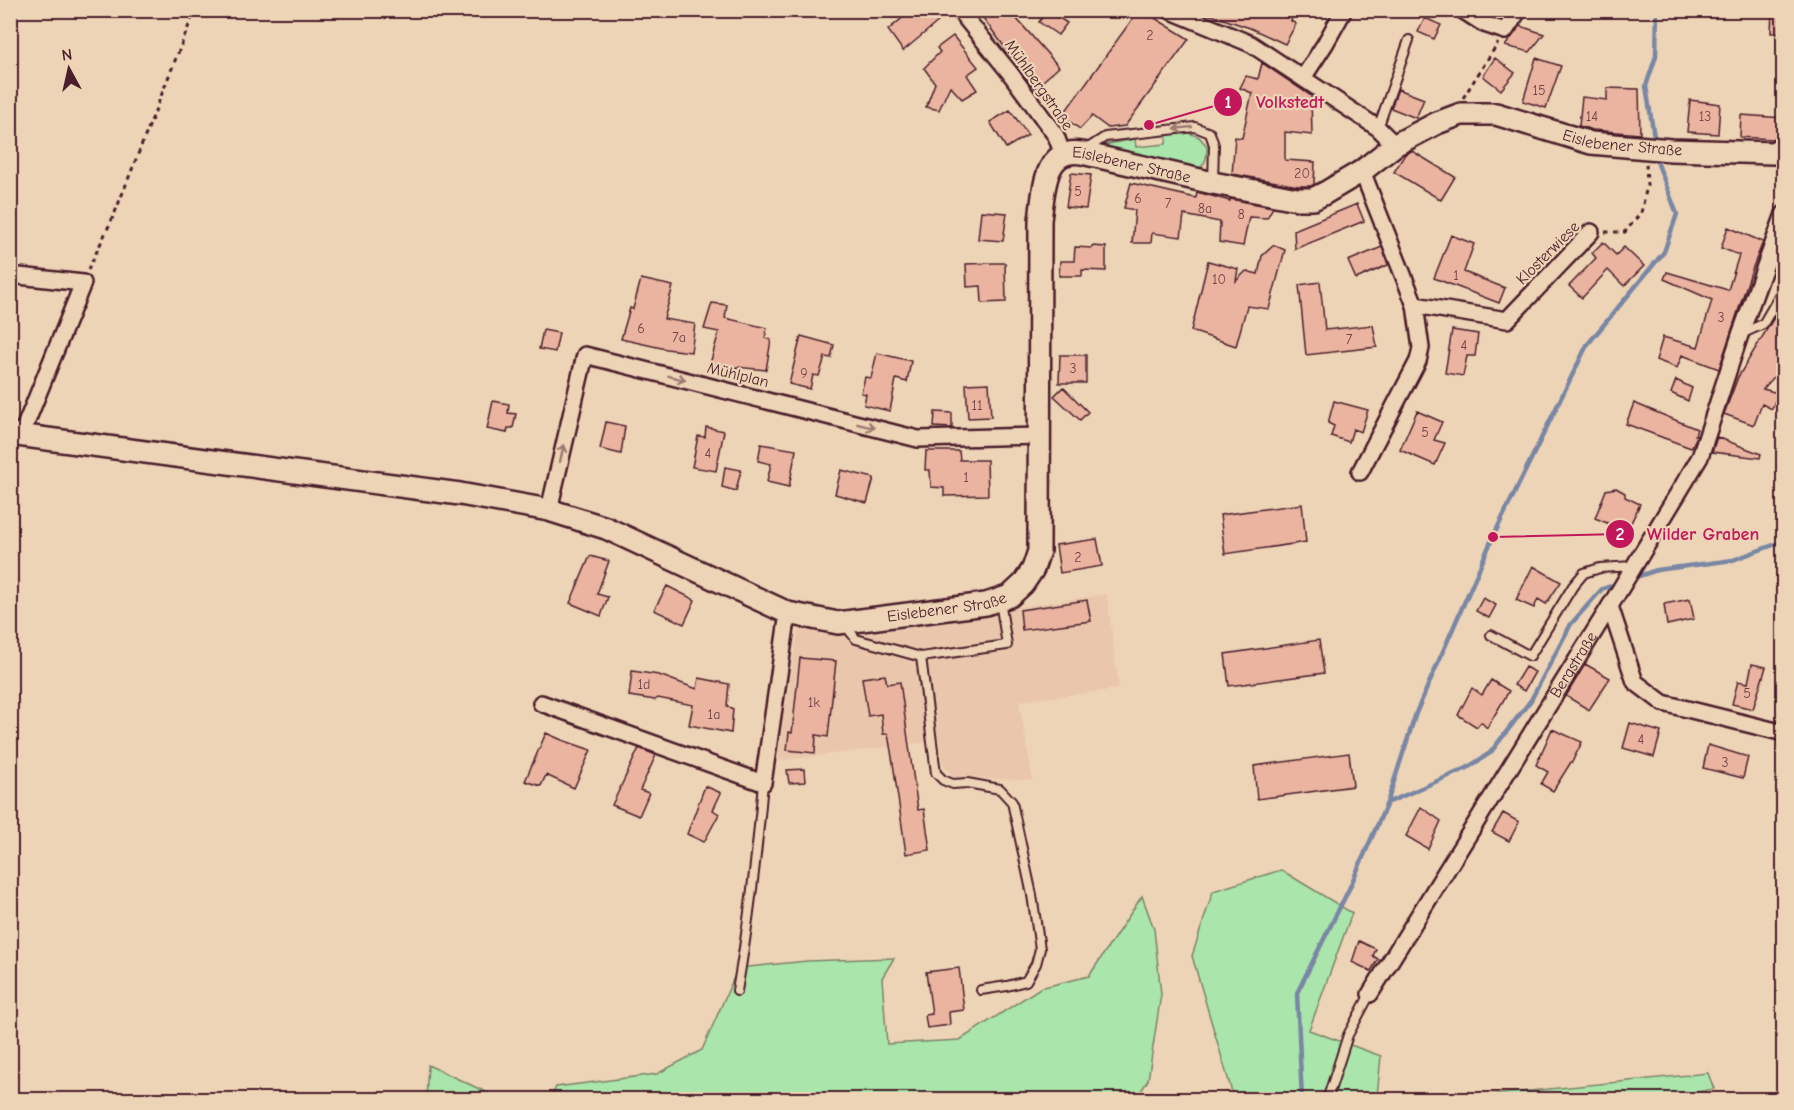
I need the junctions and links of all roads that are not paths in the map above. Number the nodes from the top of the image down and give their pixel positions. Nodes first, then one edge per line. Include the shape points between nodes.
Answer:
1 (959, 10) edge
2 (1169, 10) edge
3 (1344, 10) edge
4 (1462, 10) edge
5 (1519, 10) edge
6 (1409, 40) dead end
7 (1303, 78) junction
8 (1378, 128) junction
9 (1395, 145) junction
10 (1783, 150) edge
11 (1072, 154) junction
12 (1362, 171) junction
13 (1213, 183) junction
14 (1784, 214) edge
15 (1591, 232) road end
16 (10, 275) edge
17 (1784, 288) edge
18 (1415, 305) junction
19 (1740, 335) junction
20 (16, 435) edge
21 (1040, 436) junction
22 (1360, 472) dead end
23 (549, 510) junction
24 (1633, 569) junction
25 (999, 600) junction
26 (1610, 606) junction
27 (788, 613) junction
28 (843, 623) junction
29 (1491, 635) dead end
30 (921, 657) junction
31 (540, 703) dead end
32 (1784, 733) edge
33 (763, 783) junction
34 (981, 990) dead end
35 (737, 991) dead end
36 (1370, 994) joint
37 (1327, 1100) edge

1 - 11 street, Mühlbergstraße
2 - 7 street via 1251,44
3 - 7 street
4 - 5 street via 1505,31
6 - 8 lane
7 - 8 street
8 - 9 street
9 - 10 main road, Eislebener Straße via 1461,114 1496,114 1591,143 1671,150
9 - 12 main road, Eislebener Straße
11 - 13 main road, Eislebener Straße
13 -> 11 lane via 1214,145 1210,133 1195,127 1104,137
11 - 21 main road, Eislebener Straße via 1058,158 1048,169 1040,220
12 - 13 main road, Eislebener Straße via 1313,199 1298,200
12 - 18 street
14 - 19 street, Bergstraße
15 - 18 street, Klosterwiese via 1506,320
16 - 20 street via 83,283
17 - 19 lane via 1763,324
18 - 22 street via 1421,348 1418,361
19 - 24 street, Bergstraße via 1700,457
20 - 23 main road, Eislebener Straße via 460,494
23 -> 21 street, Mühlplan via 585,355 918,439
21 - 25 main road, Eislebener Straße via 1039,551 1023,584
23 - 27 main road, Eislebener Straße via 606,528
24 - 26 street, Bergstraße
24 - 29 lane via 1600,568 1584,573 1530,656
25 - 28 main road, Eislebener Straße
25 - 30 lane via 1007,645
26 - 32 street via 1635,682 1663,703
26 - 36 street, Bergstraße
27 - 28 main road, Eislebener Straße
27 - 33 street
28 - 30 lane via 856,639
30 - 34 lane via 936,773 953,784 1000,789 1012,802 1032,895 1040,949 1036,964 1026,981
31 - 33 street
33 - 35 lane via 748,930
36 - 37 lane, Bergstraße via 1348,1035

